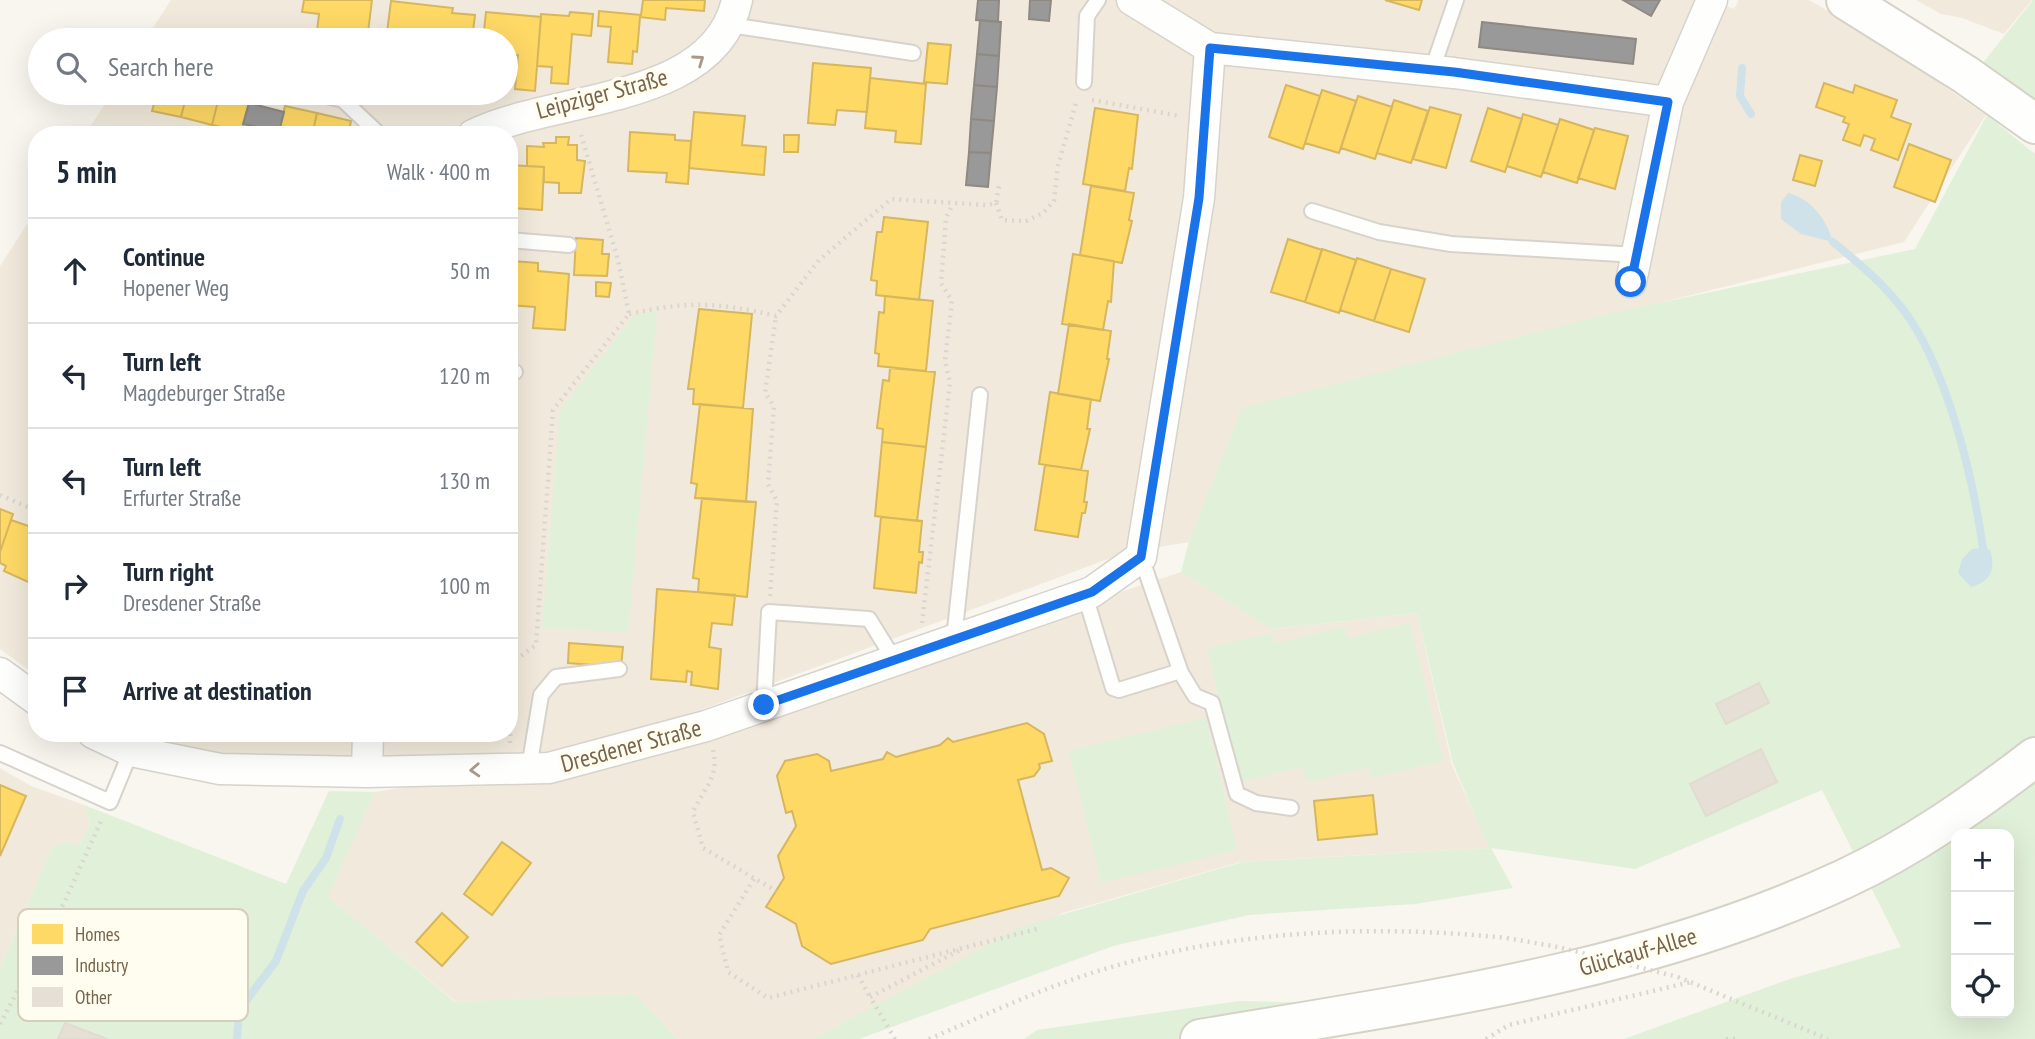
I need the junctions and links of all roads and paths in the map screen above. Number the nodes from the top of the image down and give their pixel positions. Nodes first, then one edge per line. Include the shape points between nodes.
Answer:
1 (1098, 0) edge
2 (1132, 0) edge
3 (1455, 0) edge
4 (1712, 0) edge
5 (1846, 0) edge
6 (734, 13) edge
7 (1210, 48) junction
8 (913, 52) dead end
9 (1432, 70) junction
10 (1084, 82) joint
11 (1078, 98) junction
12 (1668, 102) junction
13 (571, 104) junction
14 (349, 105) edge
15 (1205, 119) junction
16 (2035, 124) edge
17 (373, 126) edge
18 (494, 126) edge
19 (999, 186) dead end
20 (996, 203) junction
21 (953, 204) junction
22 (1312, 211) dead end
23 (518, 241) edge
24 (569, 245) dead end
25 (1634, 268) joint
26 (629, 314) junction
27 (776, 316) junction
28 (980, 395) dead end
29 (0, 495) edge
30 (28, 507) edge
31 (1141, 557) junction
32 (1084, 595) junction
33 (769, 612) junction
34 (954, 639) junction
35 (907, 657) junction
36 (518, 658) edge
37 (1179, 668) junction
38 (620, 669) dead end
39 (0, 673) edge
40 (28, 693) edge
41 (764, 705) junction
42 (706, 726) junction
43 (112, 742) edge
44 (368, 742) edge
45 (518, 742) edge
46 (131, 751) junction
47 (0, 753) edge
48 (2035, 757) edge
49 (519, 768) junction
50 (367, 772) junction
51 (110, 802) junction
52 (1291, 808) dead end
53 (754, 879) junction
54 (776, 891) dead end
55 (61, 909) edge
56 (1037, 929) dead end
57 (968, 946) junction
58 (858, 975) junction
59 (1690, 982) junction
60 (18, 990) edge
61 (870, 997) junction
62 (0, 1024) edge
63 (895, 1039) edge
64 (929, 1039) edge
65 (1200, 1039) edge
66 (1486, 1039) edge
67 (1726, 1039) edge
68 (1735, 1039) edge
69 (1828, 1039) edge

1 - 10 lane via 1087,16
2 - 7 street
3 - 9 lane
4 - 12 street
5 - 16 main road
6 - 8 lane
13 -> 6 street, Leipziger Straße via 673,76 705,58
7 - 9 street
7 - 15 street
9 - 12 street
10 - 11 path
11 - 15 path
11 - 20 path via 1058,165 1054,201 1026,221 1002,220
12 - 25 street
13 - 18 street, Leipziger Straße
13 - 26 path via 618,260
14 - 17 lane
15 - 31 street via 1199,198
19 - 20 path
20 - 21 path
21 - 27 path via 891,199 820,260
21 - 35 path via 946,218 941,283 952,301 945,361 950,383
22 - 25 lane via 1379,232
23 - 24 lane
26 - 27 path via 700,303
26 - 36 path via 553,410 536,645
27 - 33 path via 765,393 774,407 768,484 777,501
28 - 34 lane
29 - 30 path
31 - 32 street, Dresdener Straße
31 - 37 lane
32 - 34 street, Dresdener Straße
32 - 37 lane via 1113,688 1119,690
33 - 35 lane via 869,620
33 - 41 lane
34 - 35 street, Dresdener Straße
35 - 41 street, Dresdener Straße
37 - 52 lane via 1195,696 1212,703 1237,794 1256,803
38 - 49 lane via 556,677 541,695
39 - 40 street
41 - 42 street, Dresdener Straße
42 - 49 street, Dresdener Straße via 549,768
42 - 53 path via 716,762 713,778 693,813 695,830 703,848
43 - 46 street, Dresdener Straße
44 - 50 street
45 - 49 path
46 - 50 street, Dresdener Straße via 220,769
46 - 51 lane
47 - 51 lane
48 - 65 main road, Glückauf-Allee via 1961,814 1845,879 1725,926 1589,967 1484,991
49 -> 50 street, Dresdener Straße
51 - 55 path
53 - 54 path
53 - 58 path via 719,935 728,972 768,998
56 - 57 path
57 - 58 path
57 - 61 path
58 - 61 path
59 - 64 path, bridge via 1558,947 1507,939 1447,932 1351,931 1201,946 1139,960 1071,980
59 - 66 path via 1508,1025
59 - 69 path
60 - 62 path
61 - 63 path
67 - 68 path

